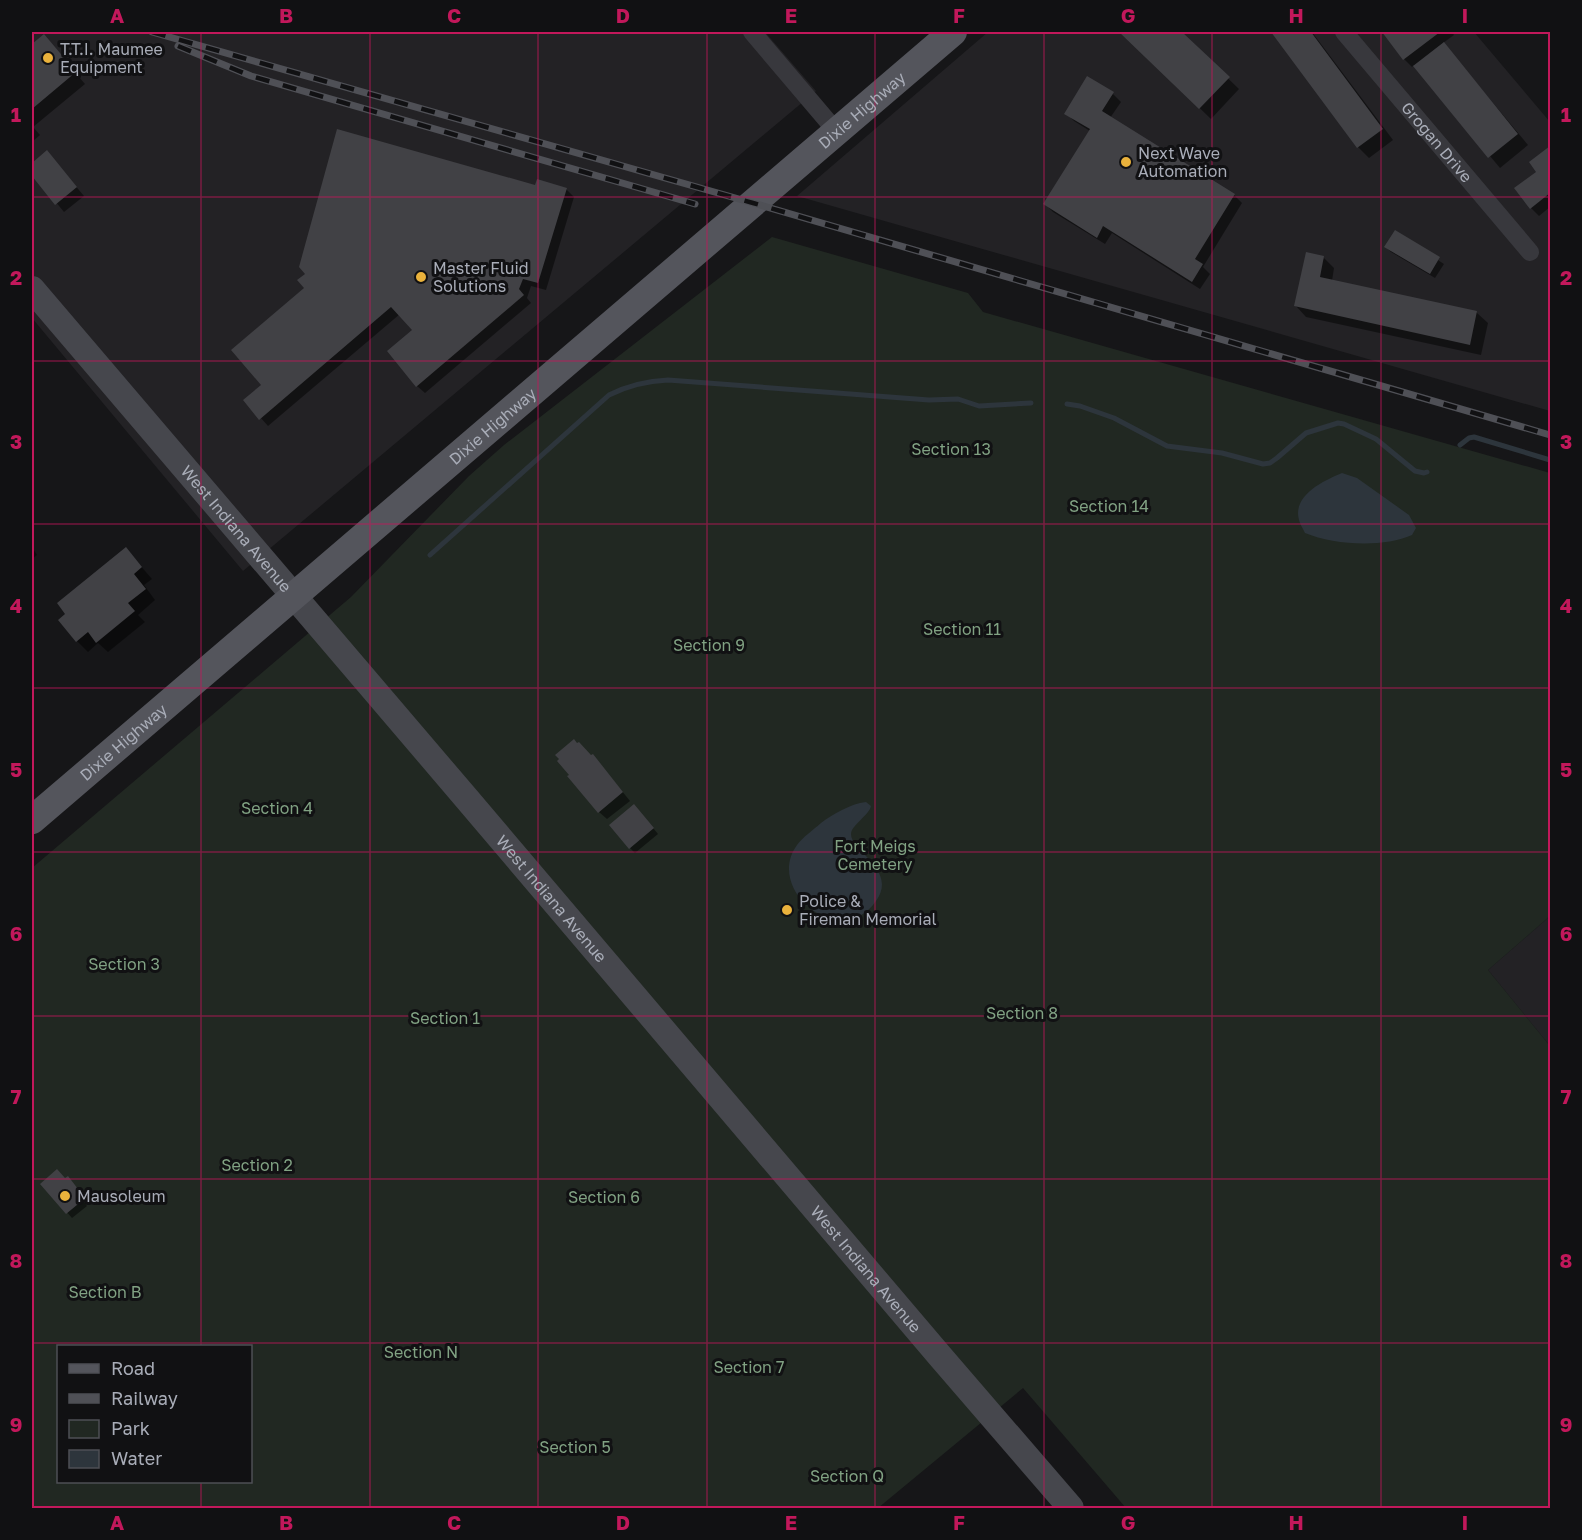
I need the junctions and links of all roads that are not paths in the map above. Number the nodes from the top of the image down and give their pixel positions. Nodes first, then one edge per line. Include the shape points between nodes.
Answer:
1 (752, 32) edge
2 (953, 32) edge
3 (1344, 32) edge
4 (836, 131) junction
5 (1530, 252) dead end
6 (32, 289) edge
7 (293, 596) junction
8 (32, 820) edge
9 (1071, 1509) edge

1 - 4 street
2 - 4 main road, Dixie Highway
3 - 5 street, Grogan Drive
4 - 7 main road, Dixie Highway
6 - 7 main road, West Indiana Avenue
7 - 8 main road, Dixie Highway
7 - 9 main road, West Indiana Avenue

